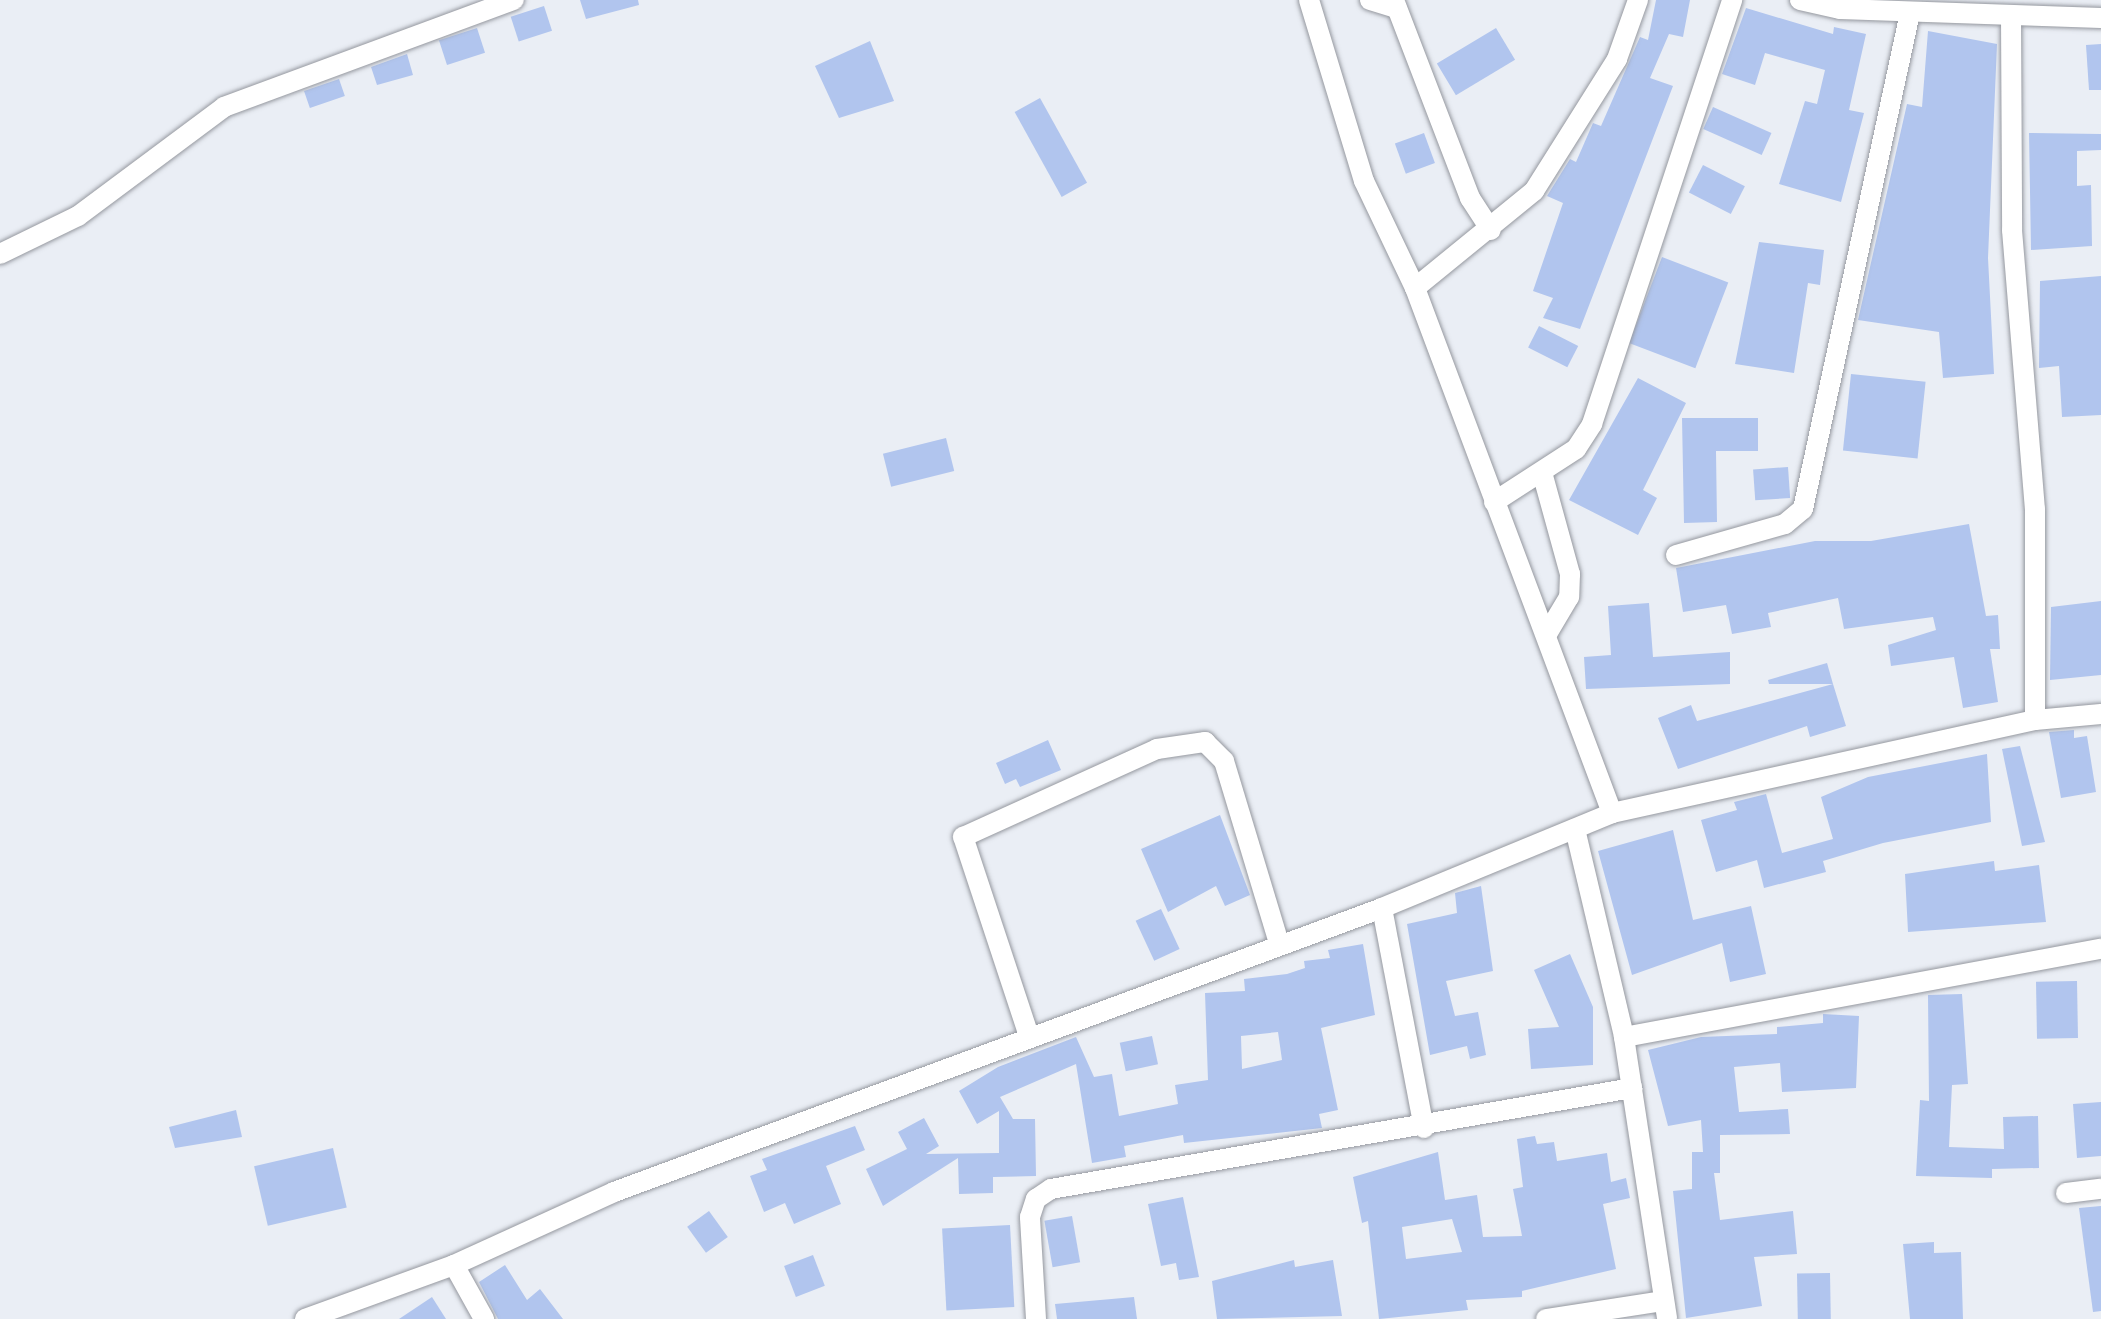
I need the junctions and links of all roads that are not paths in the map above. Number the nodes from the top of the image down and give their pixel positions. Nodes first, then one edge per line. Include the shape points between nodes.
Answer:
1 (514, 0) edge
2 (1310, 0) edge
3 (1370, 0) edge
4 (1638, 0) edge
5 (1732, 0) edge
6 (1800, 0) edge
7 (1396, 4) edge
8 (1910, 13) junction
9 (2011, 15) junction
10 (2101, 18) edge
11 (1490, 230) junction
12 (0, 254) edge
13 (1414, 288) junction
14 (1542, 476) junction
15 (1494, 502) junction
16 (1676, 554) dead end
17 (1548, 634) junction
18 (2101, 714) edge
19 (2035, 720) junction
20 (1612, 813) junction
21 (1575, 829) junction
22 (1382, 908) junction
23 (1278, 942) junction
24 (2101, 949) edge
25 (1030, 1036) junction
26 (1624, 1037) junction
27 (1632, 1088) junction
28 (1424, 1128) junction
29 (2101, 1189) edge
30 (2066, 1193) dead end
31 (454, 1265) junction
32 (1666, 1310) edge
33 (304, 1319) edge
34 (484, 1319) edge
35 (1036, 1319) edge
36 (1546, 1319) edge

1 - 12 street via 224,108 78,216
2 - 13 street via 1364,181
3 - 7 street
4 - 11 street via 1617,59 1575,129 1534,190
5 - 14 street via 1592,424
6 - 8 street
7 - 11 street via 1470,198
8 - 9 street
8 - 16 street via 1803,509 1784,524
9 - 10 street
9 - 19 street via 2012,230 2035,509
11 - 13 street
13 - 15 street
14 - 15 street
14 - 17 street via 1570,574 1569,597
15 - 17 street
17 - 20 street
18 - 19 street
19 - 20 street
20 - 21 street
21 - 22 street
21 - 26 street
22 - 23 street
22 - 28 street
23 - 25 street
23 - 25 street via 1224,762 1204,742 1157,750 962,838
24 - 26 street
25 - 31 street via 614,1192
26 - 27 street
27 - 28 street
27 - 32 street
28 - 35 street via 1051,1189 1031,1208
29 - 30 street
31 - 33 street
31 - 34 street
32 - 36 street

